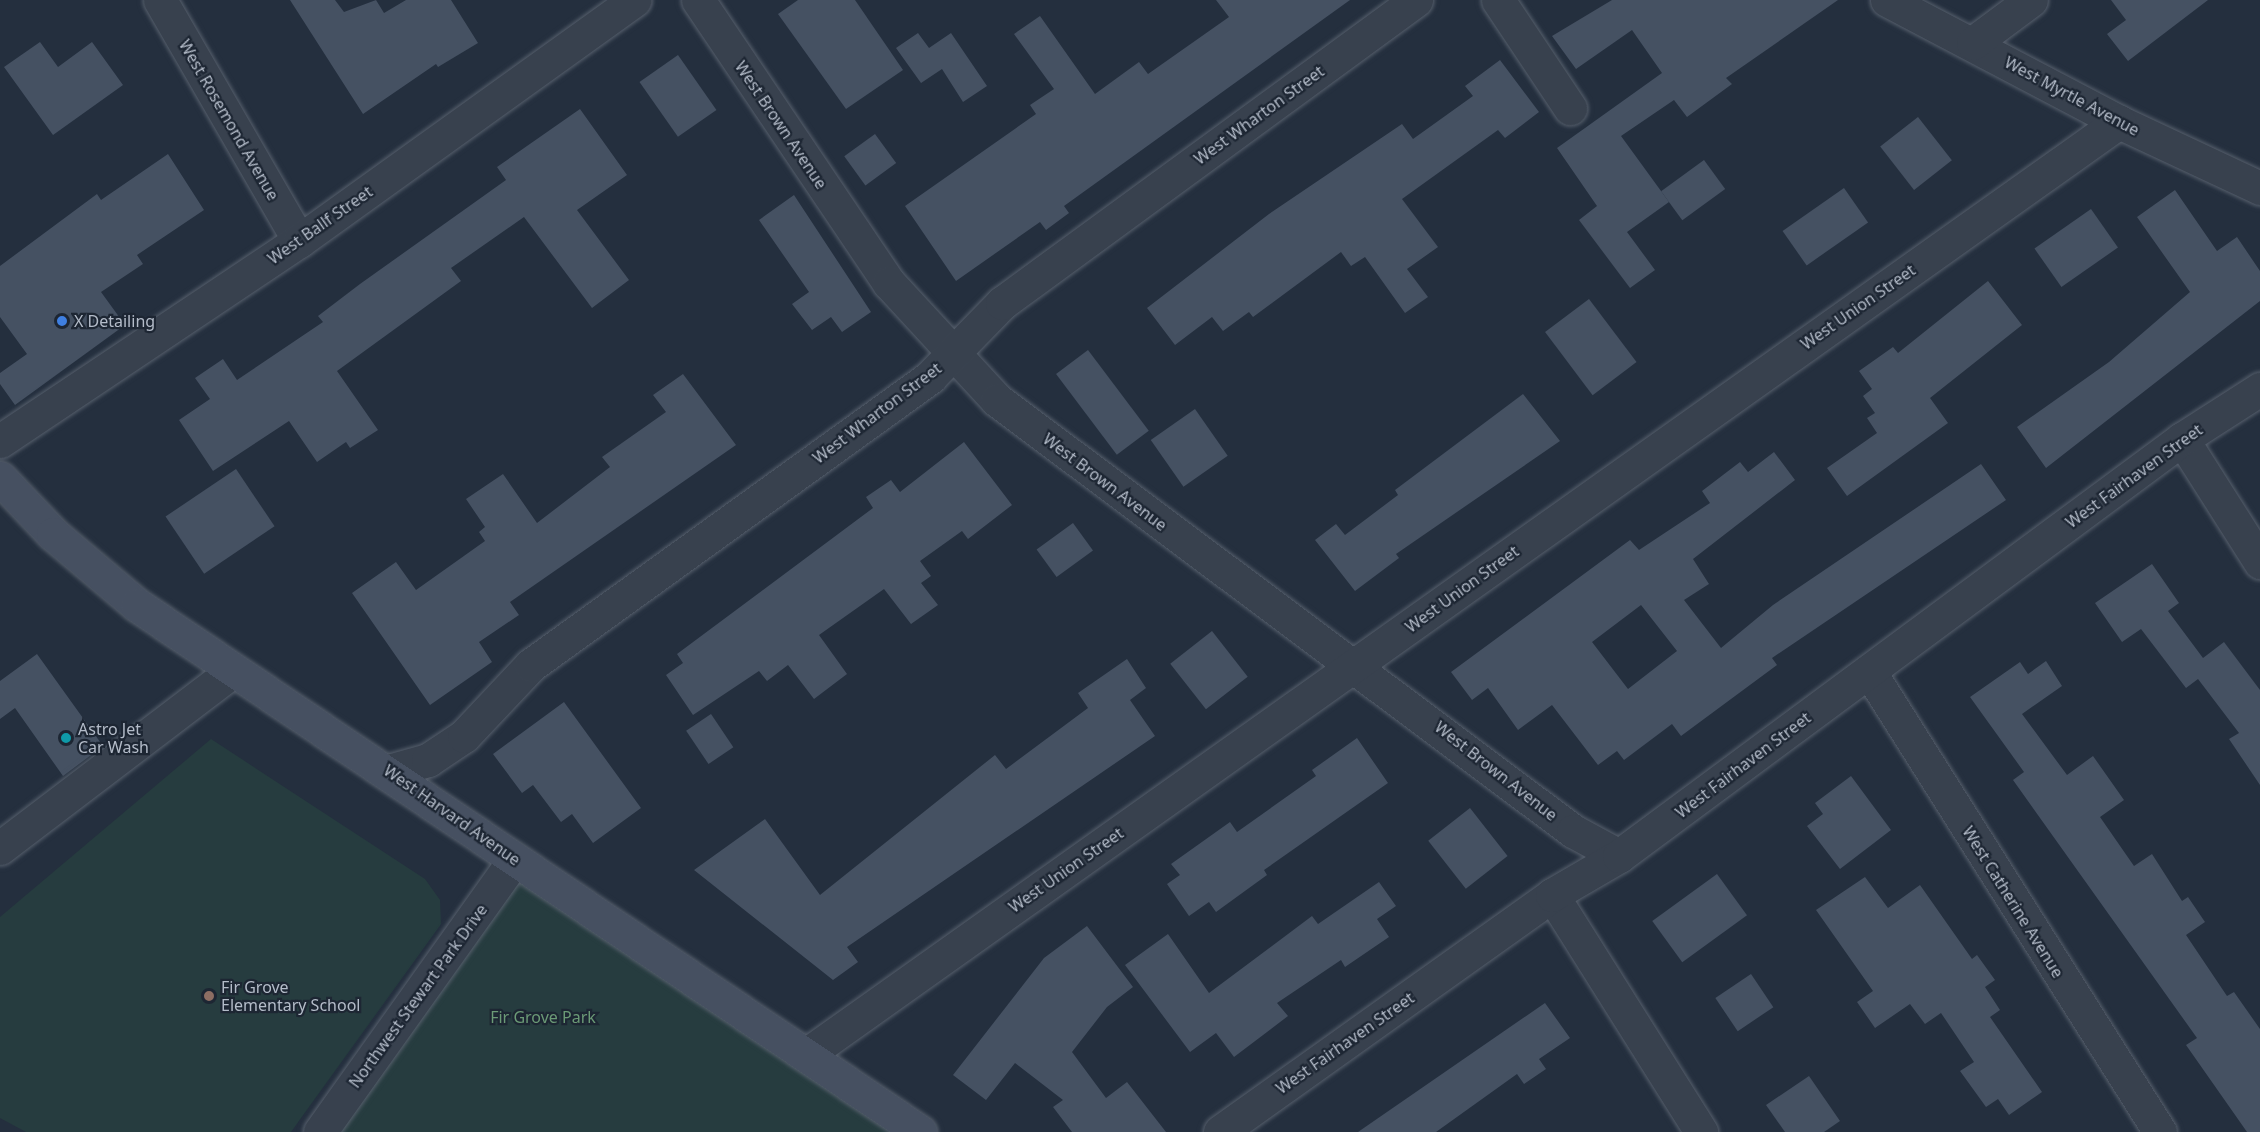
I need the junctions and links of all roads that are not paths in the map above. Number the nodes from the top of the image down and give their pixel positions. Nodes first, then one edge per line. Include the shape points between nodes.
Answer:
1 (159, 0) edge
2 (634, 0) edge
3 (698, 0) edge
4 (1416, 0) edge
5 (1498, 0) edge
6 (1887, 0) edge
7 (2031, 0) edge
8 (1973, 43) junction
9 (1570, 108) dead end
10 (2119, 122) junction
11 (2260, 188) edge
12 (299, 241) junction
13 (951, 356) junction
14 (2260, 389) edge
15 (2182, 439) junction
16 (0, 441) edge
17 (0, 478) edge
18 (2260, 562) edge
19 (1357, 664) junction
20 (232, 671) junction
21 (1869, 671) junction
22 (389, 771) junction
23 (0, 848) edge
24 (1619, 856) junction
25 (515, 859) junction
26 (1552, 895) junction
27 (806, 1055) junction
28 (320, 1132) edge
29 (920, 1132) edge
30 (1220, 1132) edge
31 (1701, 1132) edge
32 (2160, 1132) edge

1 - 12 street, West Rosemond Avenue
2 - 12 street, West Ballf Street
3 - 13 street, West Brown Avenue via 882,274
4 - 13 street, West Wharton Street via 1002,303
5 - 9 street
6 - 8 street, West Myrtle Avenue
7 - 8 street
8 - 10 street, West Myrtle Avenue
10 - 11 street, West Myrtle Avenue
10 - 19 street, West Union Street
12 - 16 street, West Ballf Street
13 - 19 street, West Brown Avenue via 997,400 1054,444
13 - 22 street, West Wharton Street via 932,376 531,665 464,736 428,760
14 - 15 street, West Fairhaven Street
15 - 18 street
15 - 21 street, West Fairhaven Street
17 - 20 main road, West Harvard Avenue via 93,570
19 - 24 street, West Brown Avenue via 1573,831
19 - 27 street, West Union Street
20 - 22 main road, West Harvard Avenue
20 - 23 street
21 - 24 street, West Fairhaven Street
21 - 32 street, West Catherine Avenue
22 - 25 main road, West Harvard Avenue
24 - 26 street, West Fairhaven Street
25 - 27 main road, West Harvard Avenue
25 - 28 street, Northwest Stewart Park Drive
26 - 30 street, West Fairhaven Street
26 - 31 street
27 - 29 main road, West Harvard Avenue

